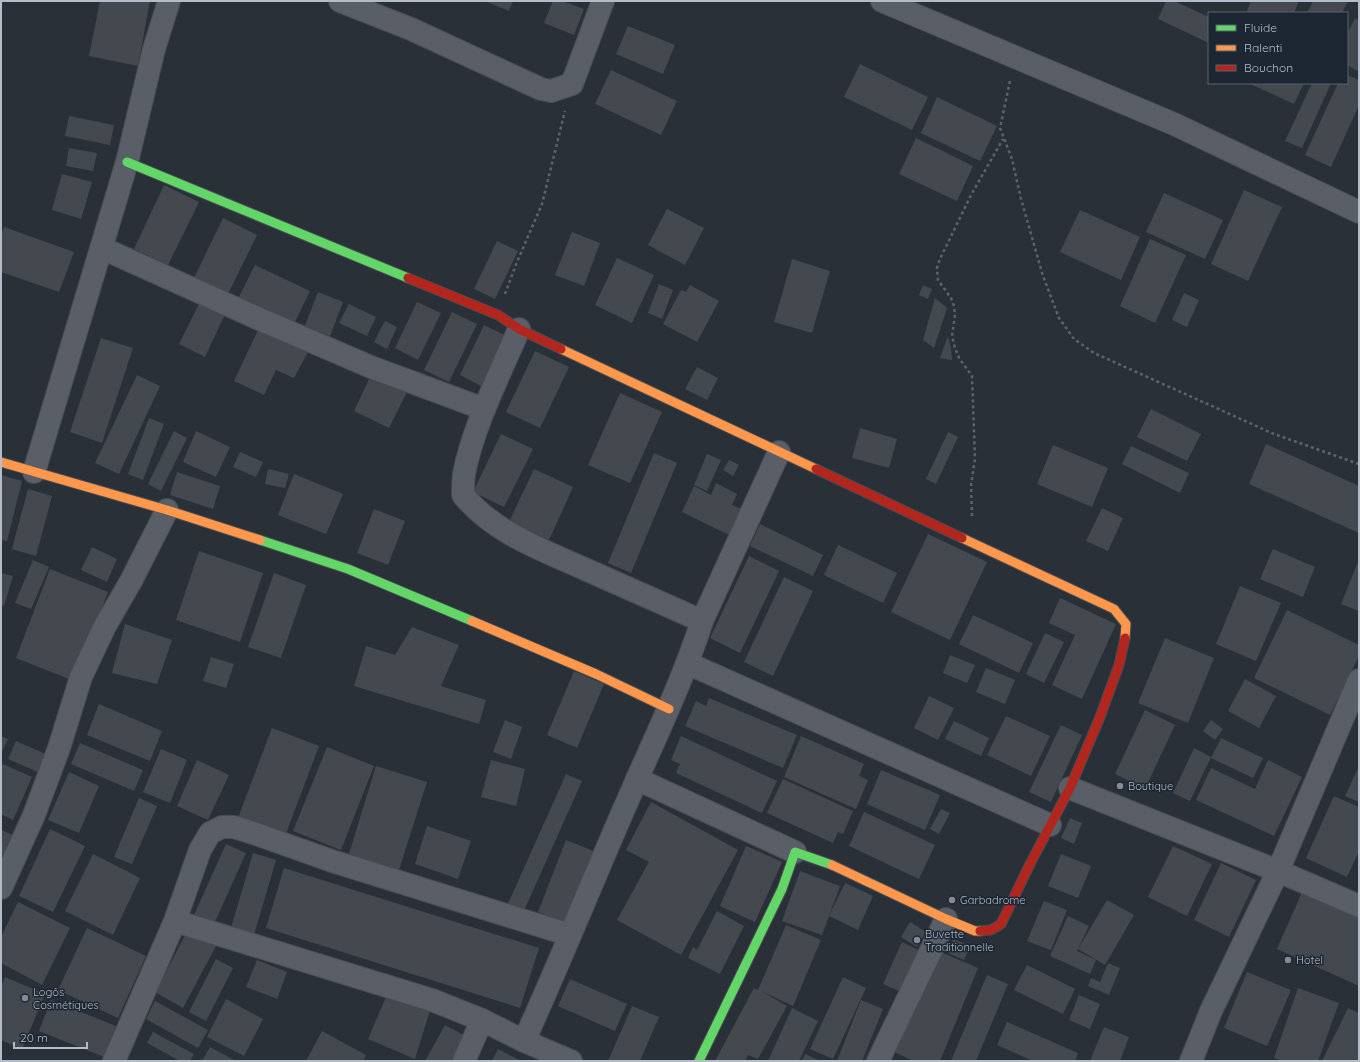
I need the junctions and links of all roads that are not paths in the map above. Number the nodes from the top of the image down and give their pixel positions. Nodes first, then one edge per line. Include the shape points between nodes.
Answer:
1 (169, 1) edge
2 (340, 1) edge
3 (603, 1) edge
4 (882, 1) edge
5 (127, 162) junction
6 (1359, 212) edge
7 (102, 248) junction
8 (519, 329) junction
9 (484, 408) junction
10 (779, 452) junction
11 (1, 462) edge
12 (34, 472) junction
13 (167, 510) junction
14 (702, 621) junction
15 (687, 663) junction
16 (1359, 680) edge
17 (669, 709) junction
18 (637, 779) junction
19 (1070, 788) junction
20 (1050, 825) junction
21 (795, 852) junction
22 (1278, 871) junction
23 (1, 888) edge
24 (1359, 906) edge
25 (946, 919) junction
26 (175, 921) junction
27 (570, 935) junction
28 (482, 1020) junction
29 (524, 1041) junction
30 (882, 1060) edge
31 (114, 1061) edge
32 (464, 1061) edge
33 (571, 1061) edge
34 (699, 1061) edge
35 (1191, 1061) edge

1 - 5 street via 154,50
2 - 3 street via 411,29 541,89 551,91 572,84
4 - 6 street via 1174,124
5 - 7 street
5 - 8 street via 498,315
7 - 9 street via 357,361
7 - 12 street
8 - 9 street
8 - 10 street
9 - 14 street via 464,474 462,495 472,506 513,536
10 - 14 street
10 - 19 street via 1114,609 1126,624 1125,642 1100,717
11 - 12 street
12 - 13 street
13 - 17 street via 348,569 596,674
13 - 23 street via 105,626 81,677 59,748 34,815
14 - 15 street
15 - 17 street
15 - 20 street
16 - 22 street
17 - 18 street
18 - 21 street
18 - 27 street
19 - 20 street
19 - 22 street
20 - 25 street via 1001,924 990,930 975,931
21 - 25 street via 828,863
21 - 34 street via 782,889
22 - 24 street
22 - 35 street via 1211,1011
25 - 30 street
26 - 27 street via 200,850 210,833 222,827 234,827 332,861
26 - 28 street via 432,1000
26 - 31 street
27 - 29 street
28 - 29 street
28 - 32 street
29 - 33 street

